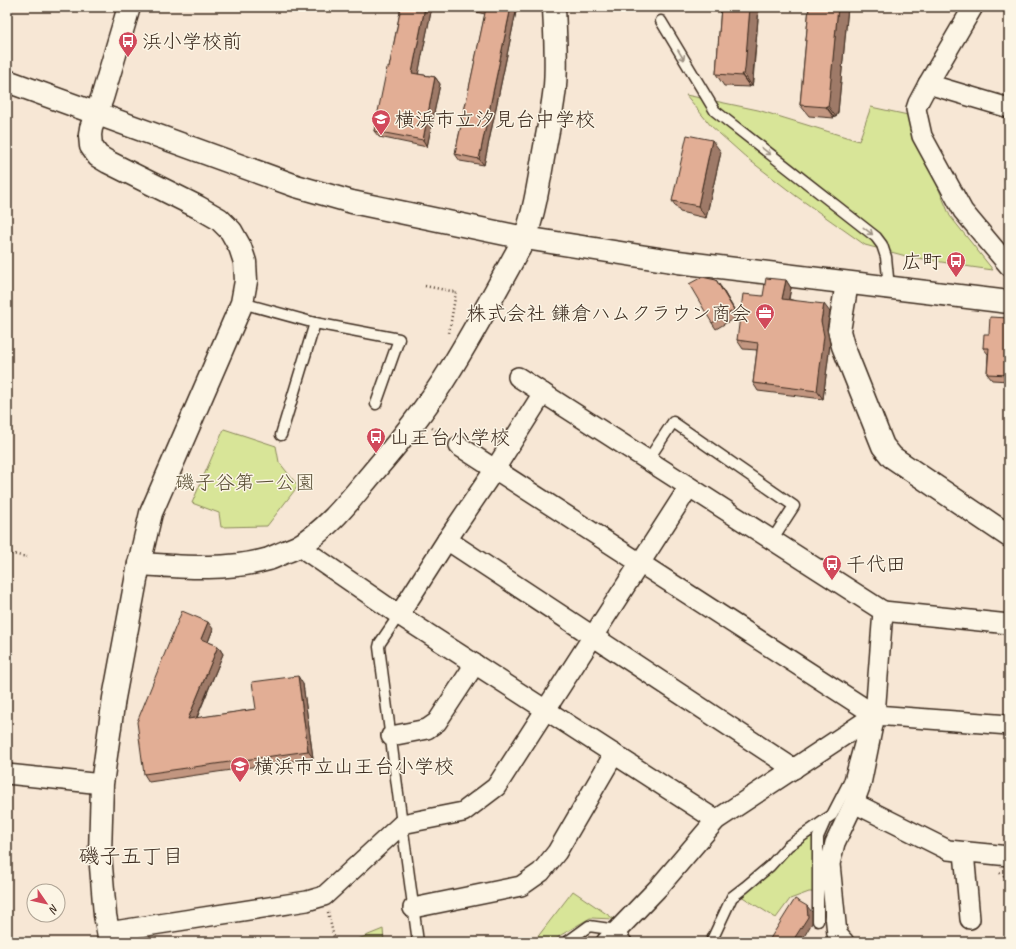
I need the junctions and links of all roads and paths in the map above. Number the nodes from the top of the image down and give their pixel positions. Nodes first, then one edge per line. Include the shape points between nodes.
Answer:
1 (129, 7) edge
2 (554, 7) edge
3 (973, 7) edge
4 (662, 21) dead end
5 (7, 81) edge
6 (928, 84) junction
7 (1009, 108) edge
8 (96, 114) junction
9 (525, 238) junction
10 (1009, 266) edge
11 (847, 283) junction
12 (425, 286) dead end
13 (889, 288) junction
14 (1009, 302) edge
15 (242, 303) junction
16 (315, 323) junction
17 (448, 334) dead end
18 (518, 377) dead end
19 (543, 393) junction
20 (376, 404) dead end
21 (427, 425) dead end
22 (281, 435) dead end
23 (459, 446) joint
24 (648, 460) junction
25 (495, 469) junction
26 (689, 487) junction
27 (1009, 536) edge
28 (447, 540) junction
29 (772, 540) junction
30 (299, 546) junction
31 (7, 553) edge
32 (27, 557) dead end
33 (640, 563) junction
34 (139, 564) junction
35 (883, 610) junction
36 (399, 615) junction
37 (1009, 624) edge
38 (593, 637) junction
39 (475, 664) junction
40 (546, 710) junction
41 (875, 715) junction
42 (1009, 725) edge
43 (391, 736) junction
44 (614, 754) junction
45 (794, 769) junction
46 (7, 774) edge
47 (102, 784) junction
48 (854, 803) junction
49 (826, 819) junction
50 (716, 820) junction
51 (402, 824) junction
52 (964, 852) junction
53 (1009, 856) edge
54 (324, 896) junction
55 (413, 908) junction
56 (970, 919) dead end
57 (818, 922) dead end
58 (109, 937) edge
59 (617, 938) edge
60 (335, 942) edge
61 (418, 942) edge
62 (567, 942) edge
63 (711, 942) edge
64 (844, 942) edge

1 - 8 street
2 - 9 street via 555,86 535,203
3 - 6 street
4 -> 13 lane via 715,111 882,244
5 - 8 street
6 - 7 street
6 - 10 street via 916,110 922,136 962,211
8 - 9 street via 296,186 352,202
8 - 15 street via 90,135 91,146 98,156 198,207 218,219 231,231 245,262 246,281
9 - 11 street via 678,262
9 - 30 street via 450,370 428,403 399,442 334,518
11 - 13 street
11 - 27 street via 840,331 843,346 883,446 892,457
12 - 17 path via 456,292
13 - 14 street
15 - 16 lane
15 - 34 street via 151,513
16 - 20 lane via 399,339
16 - 22 lane
18 - 19 street
19 - 24 street
19 - 25 street
21 - 23 path
23 - 25 street
24 - 26 street
24 - 29 lane via 673,422 794,506
25 - 28 street
25 - 33 street
26 - 29 street
26 - 33 street
28 - 36 street
28 - 38 street
29 - 35 street
30 - 34 street via 270,559 245,564 205,568
30 - 36 street
31 - 32 path
33 - 38 street
33 - 41 street
34 - 47 street via 114,698
35 - 37 street
35 - 41 street
36 - 39 street
36 - 43 lane via 379,647
38 - 40 street
38 - 45 street
39 - 40 street
39 - 43 street via 437,722 427,729
40 - 44 street
40 - 51 street via 496,787 463,812
41 - 42 street
41 - 45 street
41 - 48 street via 861,784
41 - 49 lane via 860,742 849,782 832,815
43 - 51 lane
44 - 50 street
44 - 55 street via 557,852 541,872 521,886
45 - 50 street
46 - 47 street
47 - 58 street via 100,854
48 - 52 street via 948,850
48 - 64 street via 835,843 830,864 837,934
49 - 57 lane via 818,837
49 - 63 lane via 788,846 770,866 732,897
50 - 59 street
51 - 54 street
51 - 55 lane
52 - 53 street
52 - 56 street
54 - 58 street
54 - 60 path
55 - 61 lane
59 - 62 lane via 589,926

